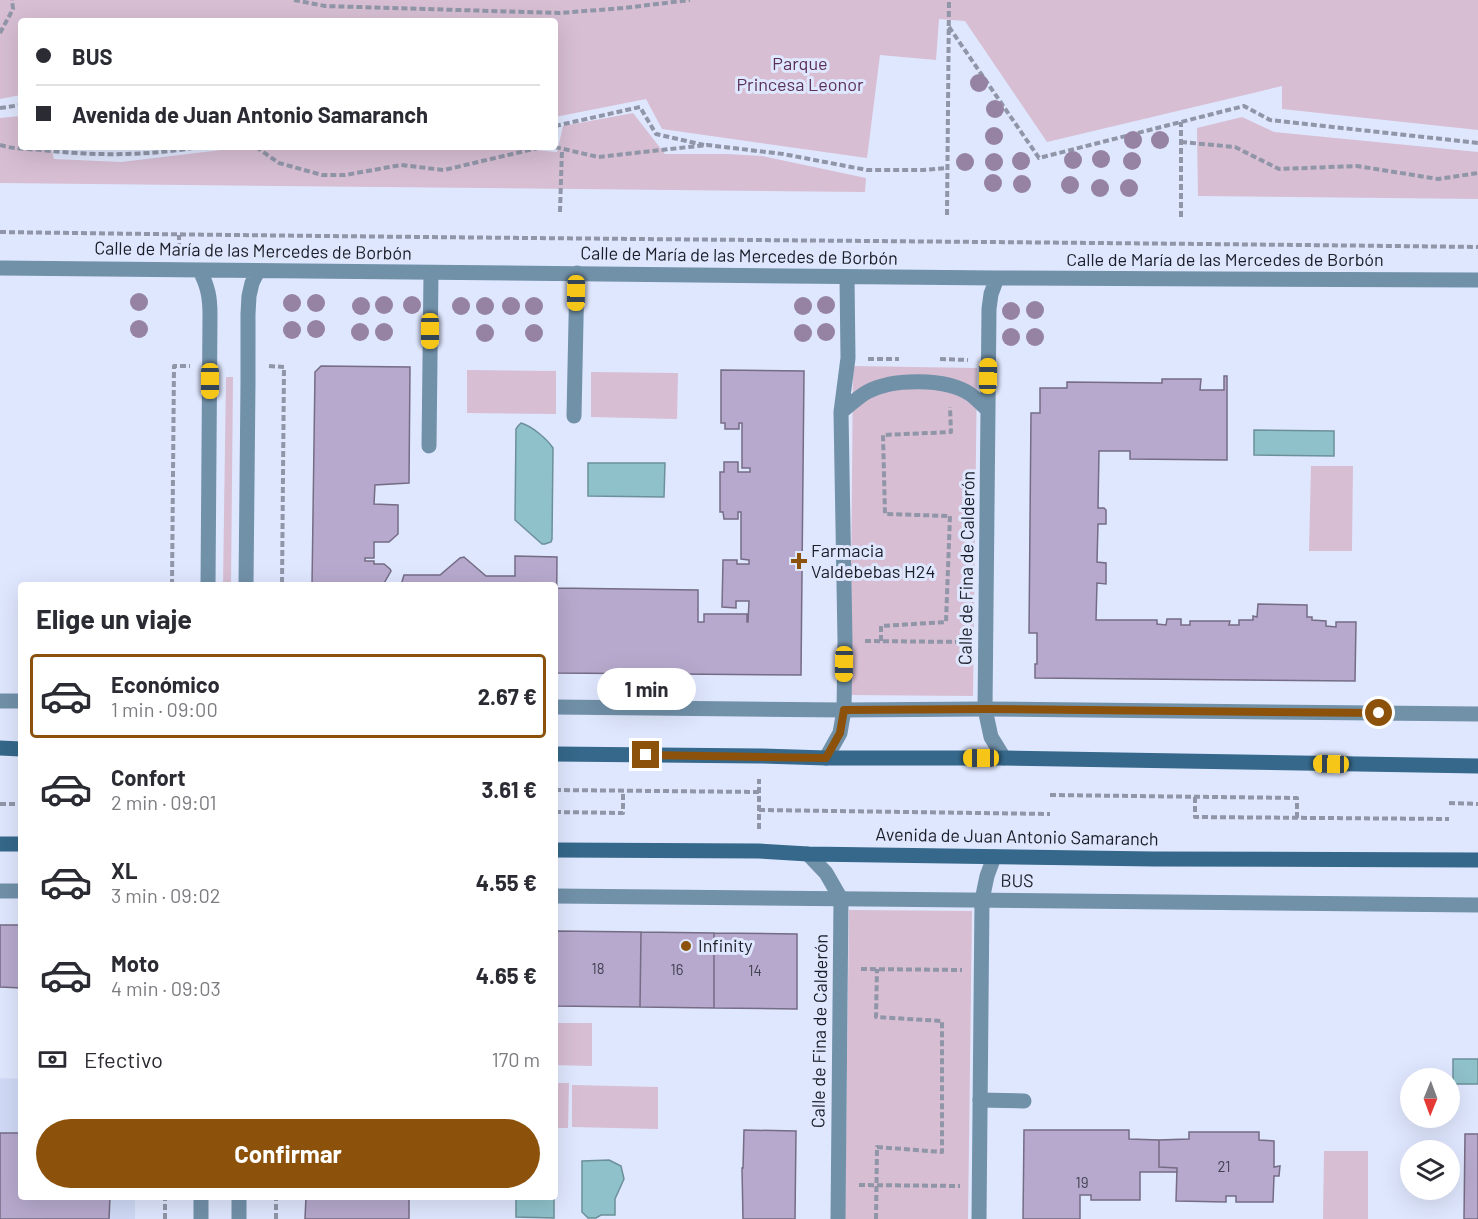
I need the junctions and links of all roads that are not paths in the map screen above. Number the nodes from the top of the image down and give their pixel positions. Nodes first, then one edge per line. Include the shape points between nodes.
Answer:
1 (0, 268) edge
2 (200, 271) junction
3 (258, 271) junction
4 (430, 273) junction
5 (577, 273) junction
6 (848, 277) junction
7 (997, 278) junction
8 (1478, 280) edge
9 (988, 410) junction
10 (841, 412) junction
11 (574, 416) dead end
12 (429, 446) dead end
13 (208, 582) edge
14 (246, 582) edge
15 (0, 701) edge
16 (18, 701) edge
17 (558, 707) edge
18 (985, 709) junction
19 (844, 710) junction
20 (1478, 714) edge
21 (0, 748) edge
22 (18, 749) edge
23 (558, 754) edge
24 (826, 758) junction
25 (1004, 758) junction
26 (1478, 766) edge
27 (0, 844) edge
28 (18, 844) edge
29 (558, 850) edge
30 (808, 854) junction
31 (994, 857) junction
32 (1478, 860) edge
33 (0, 891) edge
34 (18, 891) edge
35 (558, 896) edge
36 (841, 899) junction
37 (982, 900) junction
38 (1478, 905) edge
39 (980, 1100) junction
40 (1024, 1101) dead end
41 (201, 1200) edge
42 (239, 1200) edge
43 (201, 1219) edge
44 (239, 1219) edge
45 (838, 1219) edge
46 (979, 1219) edge

1 - 2 street, Calle de María de las Mercedes de Borbón
2 - 3 street, Calle de María de las Mercedes de Borbón
2 - 13 street via 210,298
3 - 4 street, Calle de María de las Mercedes de Borbón
3 - 14 street via 252,283 248,314
4 - 5 street, Calle de María de las Mercedes de Borbón
4 - 12 street
5 - 6 street, Calle de María de las Mercedes de Borbón
5 - 11 street
6 - 7 street, Calle de María de las Mercedes de Borbón
6 - 10 street via 848,358
7 - 8 street, Calle de María de las Mercedes de Borbón
7 - 9 street, Calle de Fina de Calderón via 989,309
9 - 10 street via 970,394 950,386 914,381 867,392
9 - 18 street, Calle de Fina de Calderón
10 - 19 street
15 - 16 street
17 - 19 street
18 - 19 street
18 - 20 street
18 - 25 street, Calle de Fina de Calderón via 990,737
19 - 24 street via 840,733
21 - 22 street
23 - 24 street
24 - 25 street
25 - 26 street
27 - 28 street
29 - 30 street, Avenida de Juan Antonio Samaranch
30 - 31 street, Avenida de Juan Antonio Samaranch
30 - 36 street via 826,873
31 - 32 street, Avenida de Juan Antonio Samaranch
31 - 37 street
33 - 34 street
35 - 36 street, BUS
36 - 37 street, BUS
36 - 45 street, Calle de Fina de Calderón
37 - 38 street, BUS
37 - 39 street
39 - 40 street
39 - 46 street
41 - 43 street
42 - 44 street

